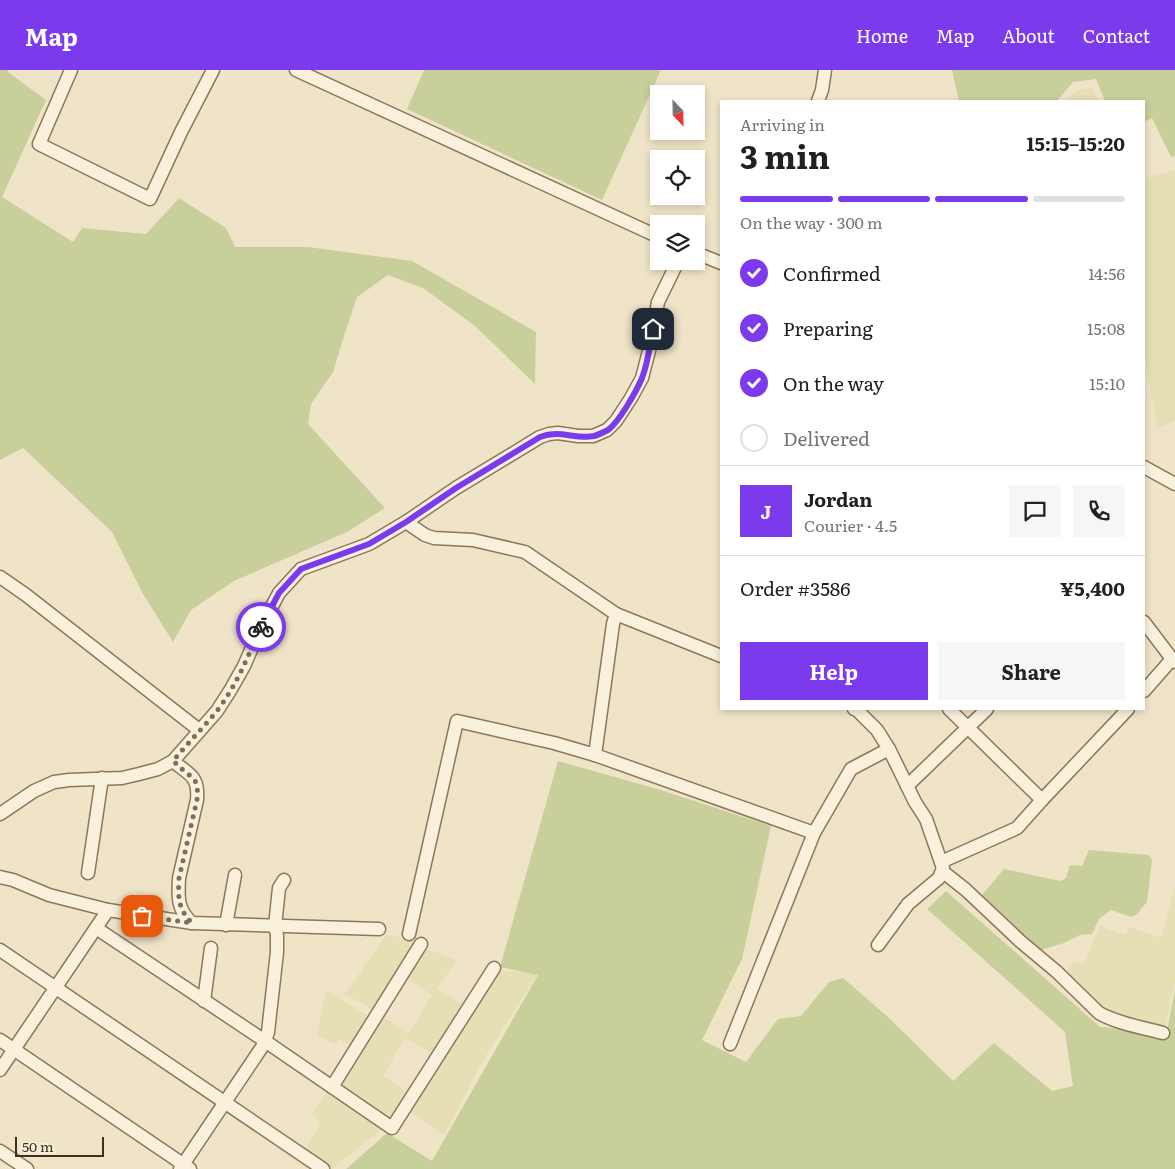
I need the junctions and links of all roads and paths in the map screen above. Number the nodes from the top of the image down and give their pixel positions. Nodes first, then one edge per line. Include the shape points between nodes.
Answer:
1 (71, 70) edge
2 (213, 70) edge
3 (296, 70) edge
4 (825, 70) edge
5 (818, 100) edge
6 (650, 233) edge
7 (705, 257) edge
8 (720, 263) edge
9 (674, 270) edge
10 (1145, 468) edge
11 (1175, 484) edge
12 (406, 522) junction
13 (0, 577) edge
14 (616, 614) junction
15 (1145, 623) edge
16 (720, 656) edge
17 (1174, 660) edge
18 (1145, 690) edge
19 (858, 710) edge
20 (950, 710) edge
21 (987, 710) edge
22 (1127, 710) edge
23 (968, 728) junction
24 (199, 730) junction
25 (889, 749) junction
26 (595, 755) junction
27 (173, 761) junction
28 (102, 778) junction
29 (907, 786) junction
30 (1042, 800) junction
31 (0, 814) edge
32 (814, 832) junction
33 (941, 867) junction
34 (88, 873) dead end
35 (235, 875) dead end
36 (0, 877) edge
37 (284, 880) dead end
38 (108, 910) junction
39 (192, 923) junction
40 (226, 925) junction
41 (275, 926) junction
42 (96, 928) junction
43 (379, 929) dead end
44 (410, 934) dead end
45 (421, 944) dead end
46 (878, 945) dead end
47 (211, 948) dead end
48 (0, 950) edge
49 (494, 968) dead end
50 (55, 989) junction
51 (204, 1001) junction
52 (1163, 1033) dead end
53 (0, 1040) edge
54 (265, 1041) junction
55 (730, 1044) dead end
56 (14, 1050) junction
57 (0, 1070) edge
58 (332, 1087) junction
59 (225, 1102) junction
60 (0, 1151) edge
61 (185, 1167) edge
62 (27, 1169) edge
63 (323, 1169) edge

1 - 2 street via 39,144 150,199
3 - 6 street
4 - 5 street
7 - 8 street
9 - 12 street via 658,302 642,378 616,422 594,436 558,433 540,437
10 - 11 street
12 - 14 street via 434,538 473,540 525,552
12 - 24 street via 369,544 301,569 279,593 231,690
13 - 24 street
14 - 16 street
14 - 26 street
15 - 17 street
17 - 18 street
19 - 25 street
20 - 23 street
21 - 23 street
22 - 30 street
23 - 29 street
23 - 30 street
24 - 27 street
25 - 29 street
25 - 32 street via 851,769
26 - 32 street
26 - 44 street via 457,721
27 - 28 street via 140,774
27 - 39 street via 192,776 198,790 178,891 181,909
28 - 31 street via 54,782
28 - 34 street
29 - 33 street via 926,819
30 - 33 street via 1017,828
32 - 55 street
33 - 46 street via 939,878 908,904
33 - 52 street via 1099,1012 1118,1021
35 - 40 street
36 - 38 street via 49,895
37 - 41 street via 279,888
38 - 39 street
38 - 42 street
39 - 40 street
40 - 41 street
41 - 43 street
41 - 54 street via 277,952
42 - 50 street
42 - 51 street
45 - 58 street
47 - 51 street
48 - 50 street
49 - 58 street via 392,1128
50 - 56 street
50 - 59 street
51 - 54 street
53 - 56 street
54 - 58 street
54 - 59 street
56 - 57 street
56 - 61 street
59 - 61 street
59 - 63 street
60 - 62 street

